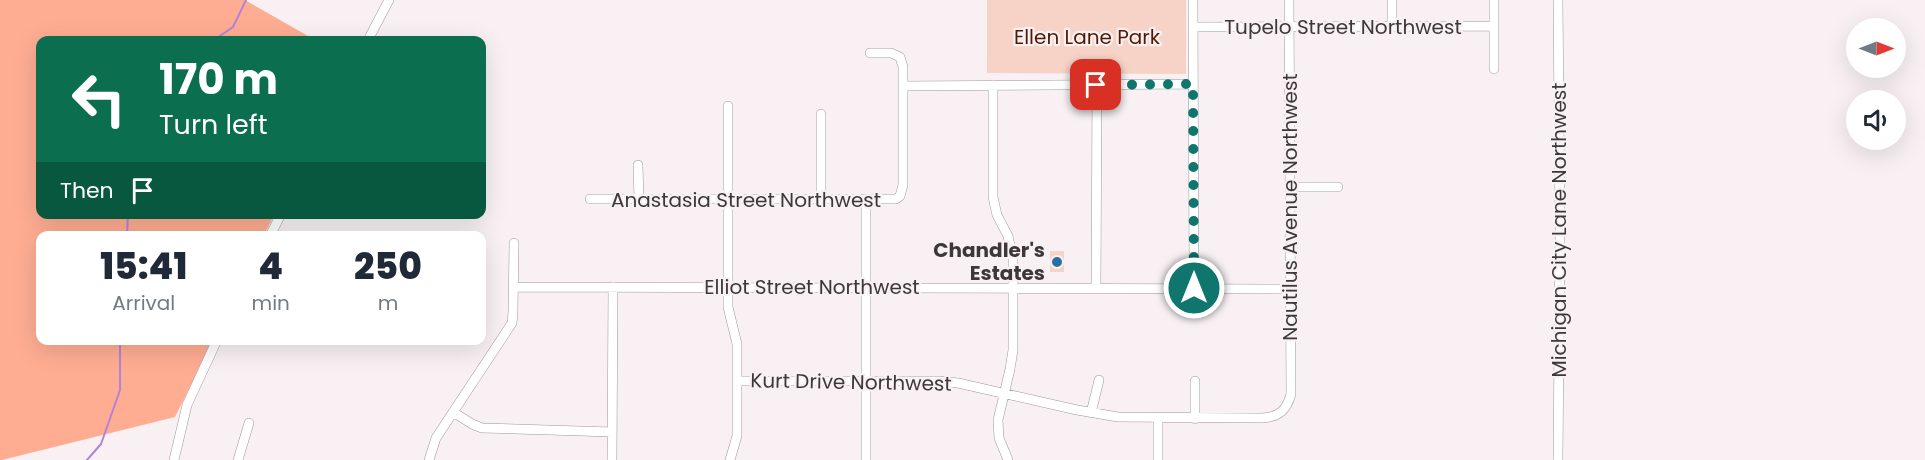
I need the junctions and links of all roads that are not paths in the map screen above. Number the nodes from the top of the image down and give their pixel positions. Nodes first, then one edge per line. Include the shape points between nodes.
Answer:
1 (389, 0) edge
2 (1193, 0) edge
3 (1289, 0) edge
4 (1392, 0) edge
5 (1494, 0) edge
6 (1558, 0) edge
7 (1392, 26) junction
8 (1494, 26) junction
9 (1193, 27) junction
10 (1289, 27) junction
11 (370, 36) edge
12 (870, 53) dead end
13 (1494, 69) dead end
14 (1193, 84) junction
15 (993, 85) junction
16 (1096, 85) junction
17 (903, 86) junction
18 (729, 106) dead end
19 (821, 114) dead end
20 (638, 165) dead end
21 (1290, 187) junction
22 (1338, 187) dead end
23 (590, 199) dead end
24 (639, 200) junction
25 (729, 200) junction
26 (820, 200) junction
27 (866, 201) junction
28 (514, 243) dead end
29 (514, 287) junction
30 (613, 287) junction
31 (729, 287) junction
32 (866, 288) junction
33 (1013, 288) junction
34 (1096, 288) junction
35 (1194, 288) junction
36 (1290, 289) junction
37 (215, 345) edge
38 (866, 380) junction
39 (1099, 380) dead end
40 (737, 381) junction
41 (1195, 381) dead end
42 (1005, 393) junction
43 (453, 412) junction
44 (1283, 412) joint
45 (1091, 413) junction
46 (1158, 419) junction
47 (1195, 419) junction
48 (249, 423) dead end
49 (612, 432) junction
50 (174, 460) edge
51 (238, 460) edge
52 (429, 460) edge
53 (612, 460) edge
54 (730, 460) edge
55 (866, 460) edge
56 (1008, 460) edge
57 (1158, 460) edge
58 (1558, 460) edge

1 - 11 street
2 - 9 street
3 - 10 street, Nautilus Avenue Northwest
4 - 7 street
5 - 8 street
6 - 58 street, Michigan City Lane Northwest
7 - 8 street, Tupelo Street Northwest
7 - 10 street, Tupelo Street Northwest
8 - 13 street
9 - 10 street, Tupelo Street Northwest
9 - 14 street
10 - 21 street, Nautilus Avenue Northwest
12 - 17 street via 900,57
14 - 16 street
14 - 35 street
15 - 16 street
15 - 17 street
15 - 33 street via 993,197 1011,246
16 - 34 street
17 - 27 street, Anastasia Street Northwest via 900,196 892,201
18 - 25 street
19 - 26 street
20 - 24 street
21 - 22 street
21 - 36 street, Nautilus Avenue Northwest
23 - 24 street, Anastasia Street Northwest
24 - 25 street, Anastasia Street Northwest
25 - 26 street, Anastasia Street Northwest
25 - 31 street
26 - 27 street, Anastasia Street Northwest
27 - 32 street
28 - 29 street
29 - 30 street, Elliot Street Northwest
29 - 43 street via 512,323
30 - 31 street, Elliot Street Northwest
30 - 49 street
31 - 32 street, Elliot Street Northwest
31 - 40 street via 728,307 737,344
32 - 33 street, Elliot Street Northwest
32 - 38 street
33 - 34 street, Elliot Street Northwest
33 - 42 street via 1012,350
34 - 35 street, Elliot Street Northwest
35 - 36 street, Elliot Street Northwest
36 - 44 street, Nautilus Avenue Northwest via 1291,394
37 - 50 street via 189,399
38 - 40 street, Kurt Drive Northwest
38 - 42 street, Kurt Drive Northwest via 958,383
38 - 55 street
39 - 45 street
40 - 54 street via 737,436
41 - 47 street
42 - 45 street, Kurt Drive Northwest
42 - 56 street via 998,420 999,438
43 - 49 street via 483,428
43 - 52 street via 436,438
44 - 47 street, Kurt Drive Northwest via 1274,417
45 - 46 street, Kurt Drive Northwest
46 - 47 street, Kurt Drive Northwest
46 - 57 street
48 - 51 street
49 - 53 street

